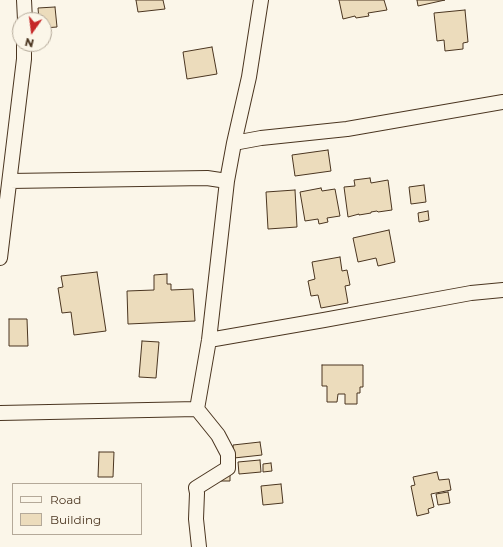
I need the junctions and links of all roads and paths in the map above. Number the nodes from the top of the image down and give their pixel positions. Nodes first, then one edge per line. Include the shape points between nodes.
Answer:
1 (24, 0) edge
2 (261, 0) edge
3 (25, 12) edge
4 (24, 52) edge
5 (503, 102) edge
6 (234, 143) junction
7 (10, 180) junction
8 (227, 180) junction
9 (0, 258) edge
10 (503, 290) edge
11 (209, 340) junction
12 (197, 409) junction
13 (0, 413) edge
14 (199, 547) edge

1 - 3 street
2 - 6 street via 249,77
4 - 7 street
5 - 6 street via 347,129
6 - 8 street
7 - 8 street
7 - 9 street
8 - 11 street
10 - 11 street via 471,293
11 - 12 street
12 - 13 street
12 - 14 street via 218,435 228,454 228,468 196,488

